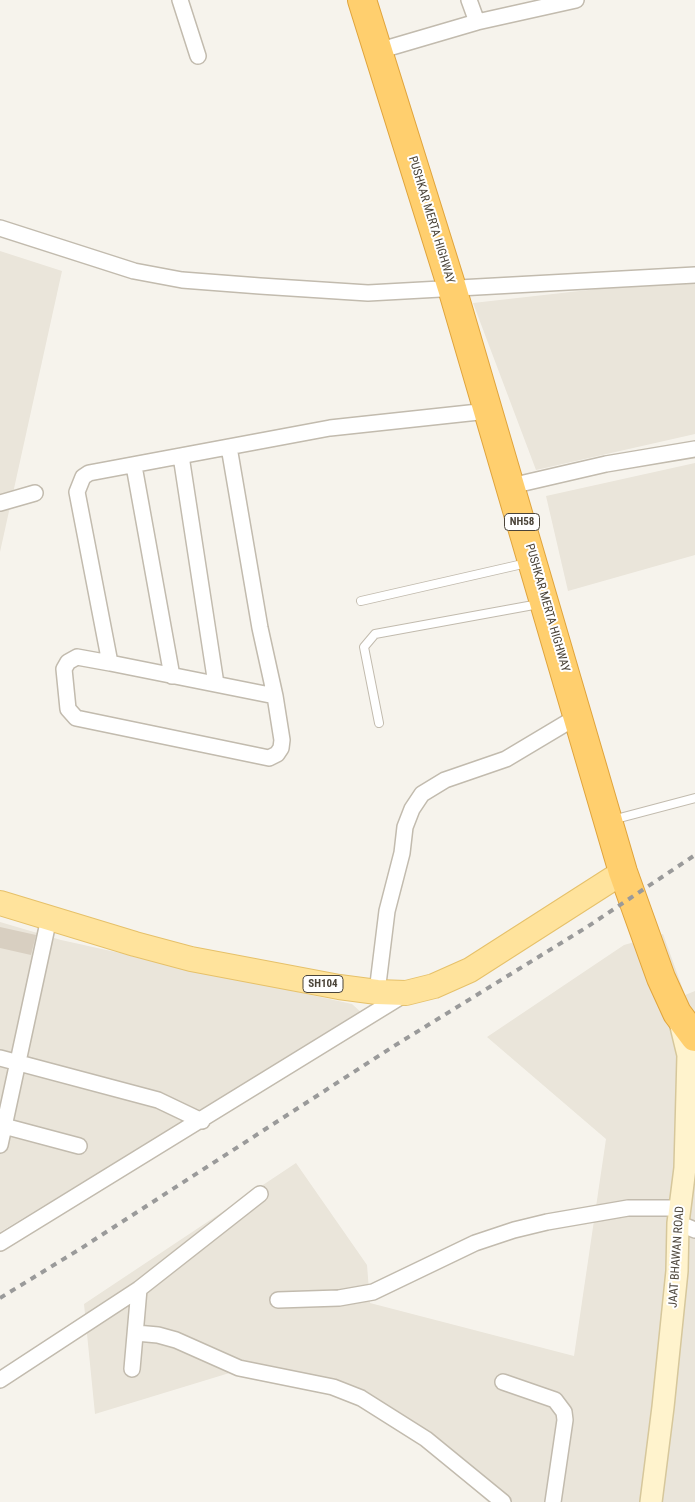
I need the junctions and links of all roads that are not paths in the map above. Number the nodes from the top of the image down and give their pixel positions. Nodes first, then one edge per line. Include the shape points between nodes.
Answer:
1 (180, 0) edge
2 (362, 0) edge
3 (469, 0) edge
4 (576, 0) edge
5 (536, 4) edge
6 (477, 22) junction
7 (378, 51) junction
8 (198, 56) dead end
9 (0, 228) edge
10 (695, 275) edge
11 (452, 288) junction
12 (488, 411) junction
13 (229, 447) junction
14 (695, 449) edge
15 (181, 456) junction
16 (134, 466) junction
17 (511, 486) junction
18 (35, 493) dead end
19 (0, 503) edge
20 (534, 562) junction
21 (361, 601) dead end
22 (545, 603) junction
23 (110, 663) junction
24 (172, 676) junction
25 (216, 684) junction
26 (275, 696) junction
27 (578, 716) junction
28 (380, 723) dead end
29 (695, 798) edge
30 (608, 822) junction
31 (622, 872) junction
32 (0, 904) edge
33 (49, 918) junction
34 (377, 992) junction
35 (406, 993) junction
36 (678, 1013) junction
37 (695, 1037) edge
38 (0, 1058) edge
39 (18, 1062) junction
40 (202, 1121) junction
41 (2, 1126) edge
42 (0, 1145) edge
43 (79, 1146) dead end
44 (260, 1194) dead end
45 (684, 1221) edge
46 (0, 1243) edge
47 (139, 1288) junction
48 (278, 1300) dead end
49 (136, 1333) junction
50 (132, 1369) dead end
51 (0, 1380) edge
52 (503, 1382) dead end
53 (503, 1502) edge
54 (553, 1502) edge
55 (651, 1502) edge

1 - 8 street
2 - 7 highway, PUSHKAR MERTA HIGHWAY / NH58
3 - 6 street
4 - 5 street
5 - 6 street
6 - 7 street
7 - 11 highway, PUSHKAR MERTA HIGHWAY / NH58
9 - 11 street via 134,271 182,280 368,293
10 - 11 street
11 - 12 highway, PUSHKAR MERTA HIGHWAY / NH58
12 - 13 street via 330,428
12 - 17 highway, PUSHKAR MERTA HIGHWAY / NH58
13 - 15 street
13 - 26 street
14 - 17 street via 606,464
15 - 16 street
15 - 25 street
16 - 23 street via 89,473 79,483 77,492
16 - 24 street
17 - 20 highway, PUSHKAR MERTA HIGHWAY / NH58
18 - 19 street
20 - 21 lane
20 - 22 highway, PUSHKAR MERTA HIGHWAY / NH58
22 - 27 highway, PUSHKAR MERTA HIGHWAY / NH58
22 - 28 lane via 375,634 364,648
23 - 24 street
23 - 26 street via 77,657 68,662 64,670 71,714 84,720 269,758 277,754 282,740
24 - 25 street
25 - 26 street
27 - 30 highway, PUSHKAR MERTA HIGHWAY / NH58
27 - 34 street via 506,759 445,780 422,794 405,827 402,853 387,910
29 - 30 lane
30 - 31 highway, PUSHKAR MERTA HIGHWAY / NH58
31 - 35 main road, SH104 via 470,970 434,986
31 - 36 highway, PUSHKAR MERTA HIGHWAY / NH58 via 661,978
32 - 33 main road, SH104
33 - 34 main road, SH104 via 191,959
33 - 39 street
34 - 35 main road, SH104
35 - 40 street
36 - 37 highway, PUSHKAR MERTA HIGHWAY / NH58
36 - 45 street, JAAT BHAWAN ROAD via 688,1055
38 - 39 street
39 - 40 street via 158,1100
39 - 41 street
40 - 46 street
41 - 42 street
41 - 43 street
44 - 47 street
45 - 48 street via 628,1208 547,1222 475,1243 373,1292 340,1298
45 - 55 street, JAAT BHAWAN ROAD
47 - 49 street
47 - 51 street
49 - 50 street
49 - 53 street via 176,1340 239,1368 333,1387 361,1398 426,1439
52 - 54 street via 555,1400 564,1412

